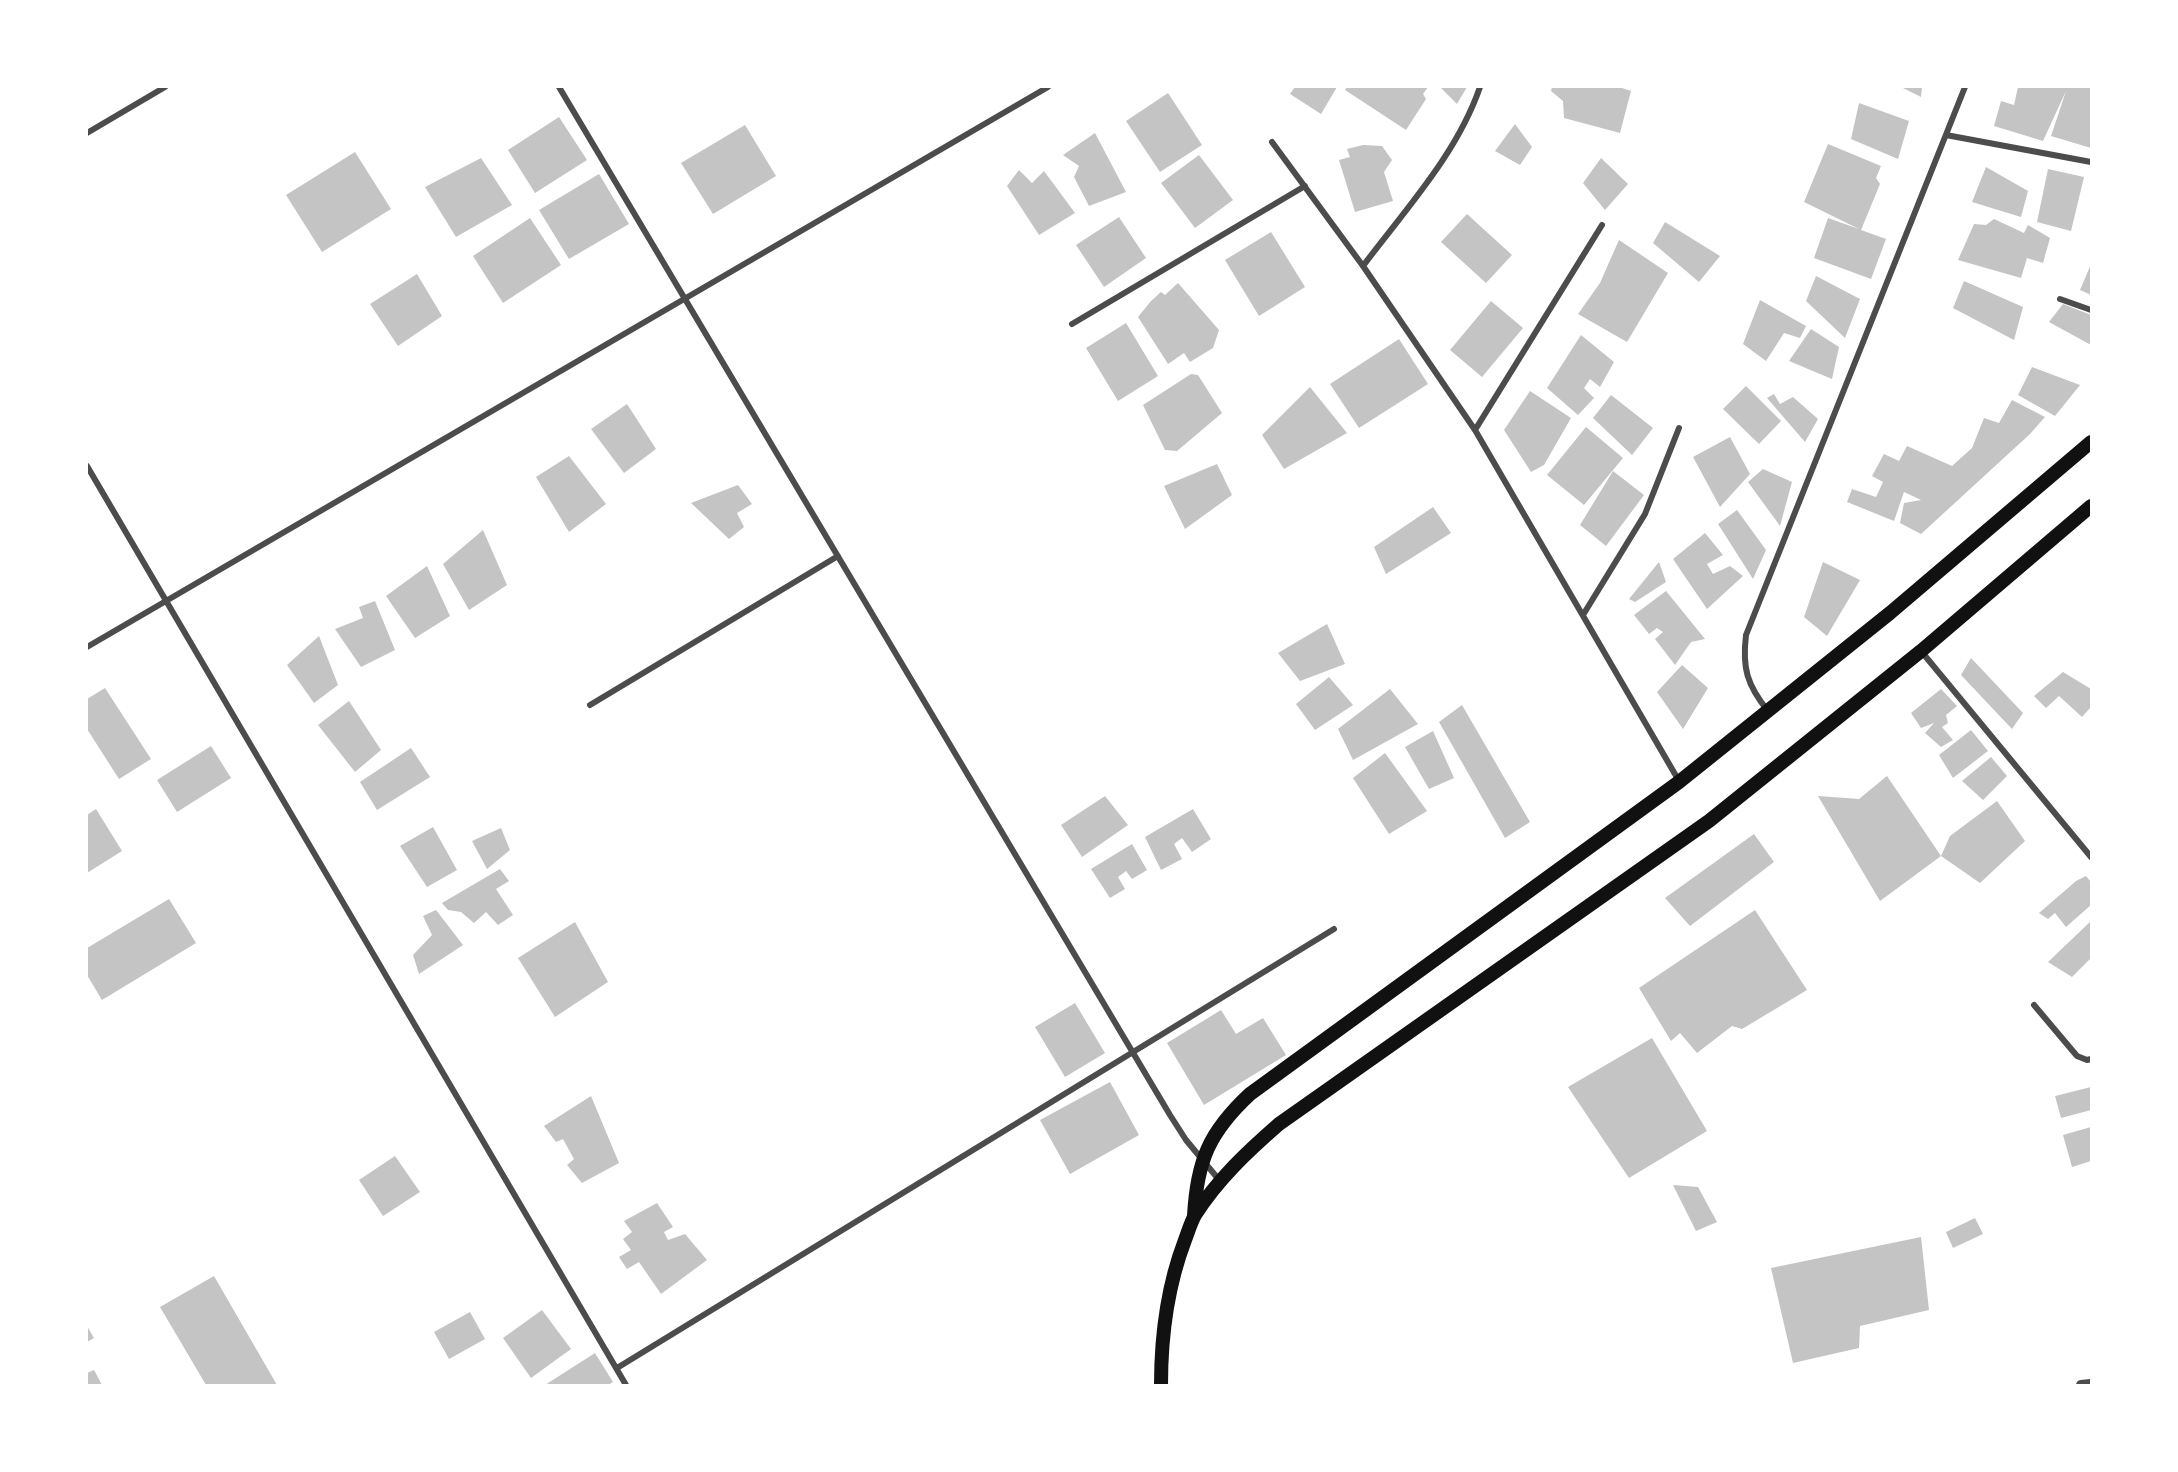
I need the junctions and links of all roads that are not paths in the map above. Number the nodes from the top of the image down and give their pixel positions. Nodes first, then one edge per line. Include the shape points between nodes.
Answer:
1 (165, 87) edge
2 (559, 87) edge
3 (1048, 87) edge
4 (1480, 87) edge
5 (1965, 87) edge
6 (87, 133) edge
7 (1946, 135) junction
8 (1272, 142) dead end
9 (2091, 162) edge
10 (1305, 186) junction
11 (1602, 225) dead end
12 (1364, 266) junction
13 (685, 299) junction
14 (2060, 299) dead end
15 (2091, 310) edge
16 (1072, 324) dead end
17 (1679, 428) dead end
18 (1475, 430) junction
19 (2091, 442) edge
20 (87, 466) edge
21 (2091, 506) edge
22 (838, 556) junction
23 (167, 601) junction
24 (1583, 615) junction
25 (87, 647) edge
26 (1921, 651) junction
27 (590, 705) dead end
28 (1768, 711) junction
29 (1679, 782) junction
30 (2091, 857) edge
31 (1334, 929) dead end
32 (2034, 1005) dead end
33 (1133, 1052) junction
34 (2091, 1059) edge
35 (1202, 1161) junction
36 (1220, 1181) junction
37 (1194, 1217) junction
38 (617, 1368) junction
39 (2091, 1384) edge
40 (626, 1385) edge
41 (1161, 1385) edge
42 (2081, 1385) edge

1 - 6 street
2 - 13 street
3 - 13 street
4 - 12 street via 1462,130 1440,164
5 - 7 street
7 - 9 street
7 - 28 street via 1746,635 1747,676
8 - 10 street
10 - 12 street
10 - 16 street
11 - 18 street
12 - 18 street
13 - 22 street
13 - 23 street
14 - 15 street
17 - 24 street via 1644,514
18 - 24 street
19 - 28 main road
20 - 23 street
21 - 26 main road
22 - 27 street
22 - 33 street
23 - 25 street
23 - 38 street
24 - 29 street
26 - 30 street
26 - 36 main road via 1709,821 1280,1124
28 - 29 main road
29 - 35 main road via 1250,1094 1223,1122
31 - 33 street
32 - 34 street via 2077,1056
33 - 35 street
33 - 38 street
35 - 36 street
35 - 37 main road
36 - 37 main road
37 - 41 main road via 1177,1260 1166,1305
38 - 40 street
39 - 42 street

